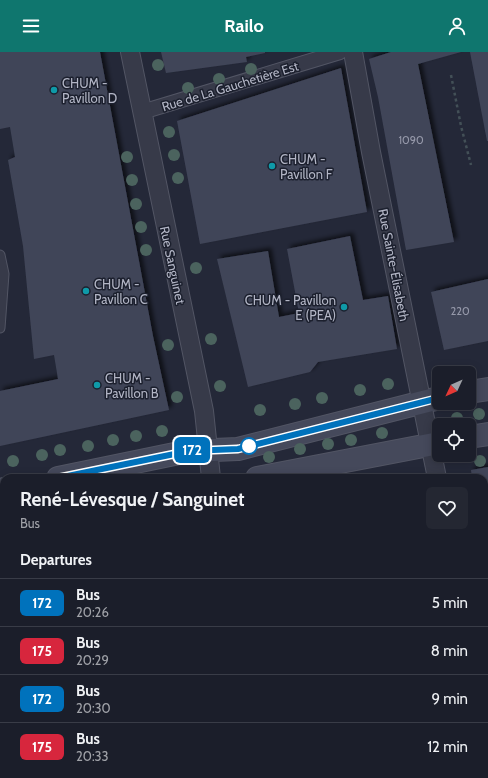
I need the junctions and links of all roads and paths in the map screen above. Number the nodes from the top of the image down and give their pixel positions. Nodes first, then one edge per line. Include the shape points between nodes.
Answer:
1 (130, 52) edge
2 (340, 52) edge
3 (353, 52) edge
4 (310, 56) edge
5 (451, 75) dead end
6 (142, 112) junction
7 (471, 165) dead end
8 (0, 256) edge
9 (0, 328) edge
10 (488, 389) edge
11 (476, 391) edge
12 (430, 400) edge
13 (432, 418) edge
14 (488, 434) edge
15 (476, 436) edge
16 (432, 445) edge
17 (208, 449) junction
18 (436, 462) edge
19 (77, 474) edge
20 (211, 474) edge
21 (278, 474) edge
22 (437, 474) edge

1 - 6 street, Rue Sanguinet
2 - 4 street, Rue de La Gauchetière Est
3 - 12 street, Rue Sainte-Élisabeth
4 - 6 street, Rue de La Gauchetière Est
5 - 7 path
6 - 17 street, Rue Sanguinet via 204,411
8 - 9 lane via 4,274
10 - 11 main road
12 - 13 street, Rue Sainte-Élisabeth
12 - 17 main road via 238,449
14 - 15 main road
16 - 21 main road
17 - 19 main road
17 - 20 street, Rue Sanguinet
18 - 22 street, Rue Sainte-Élisabeth

